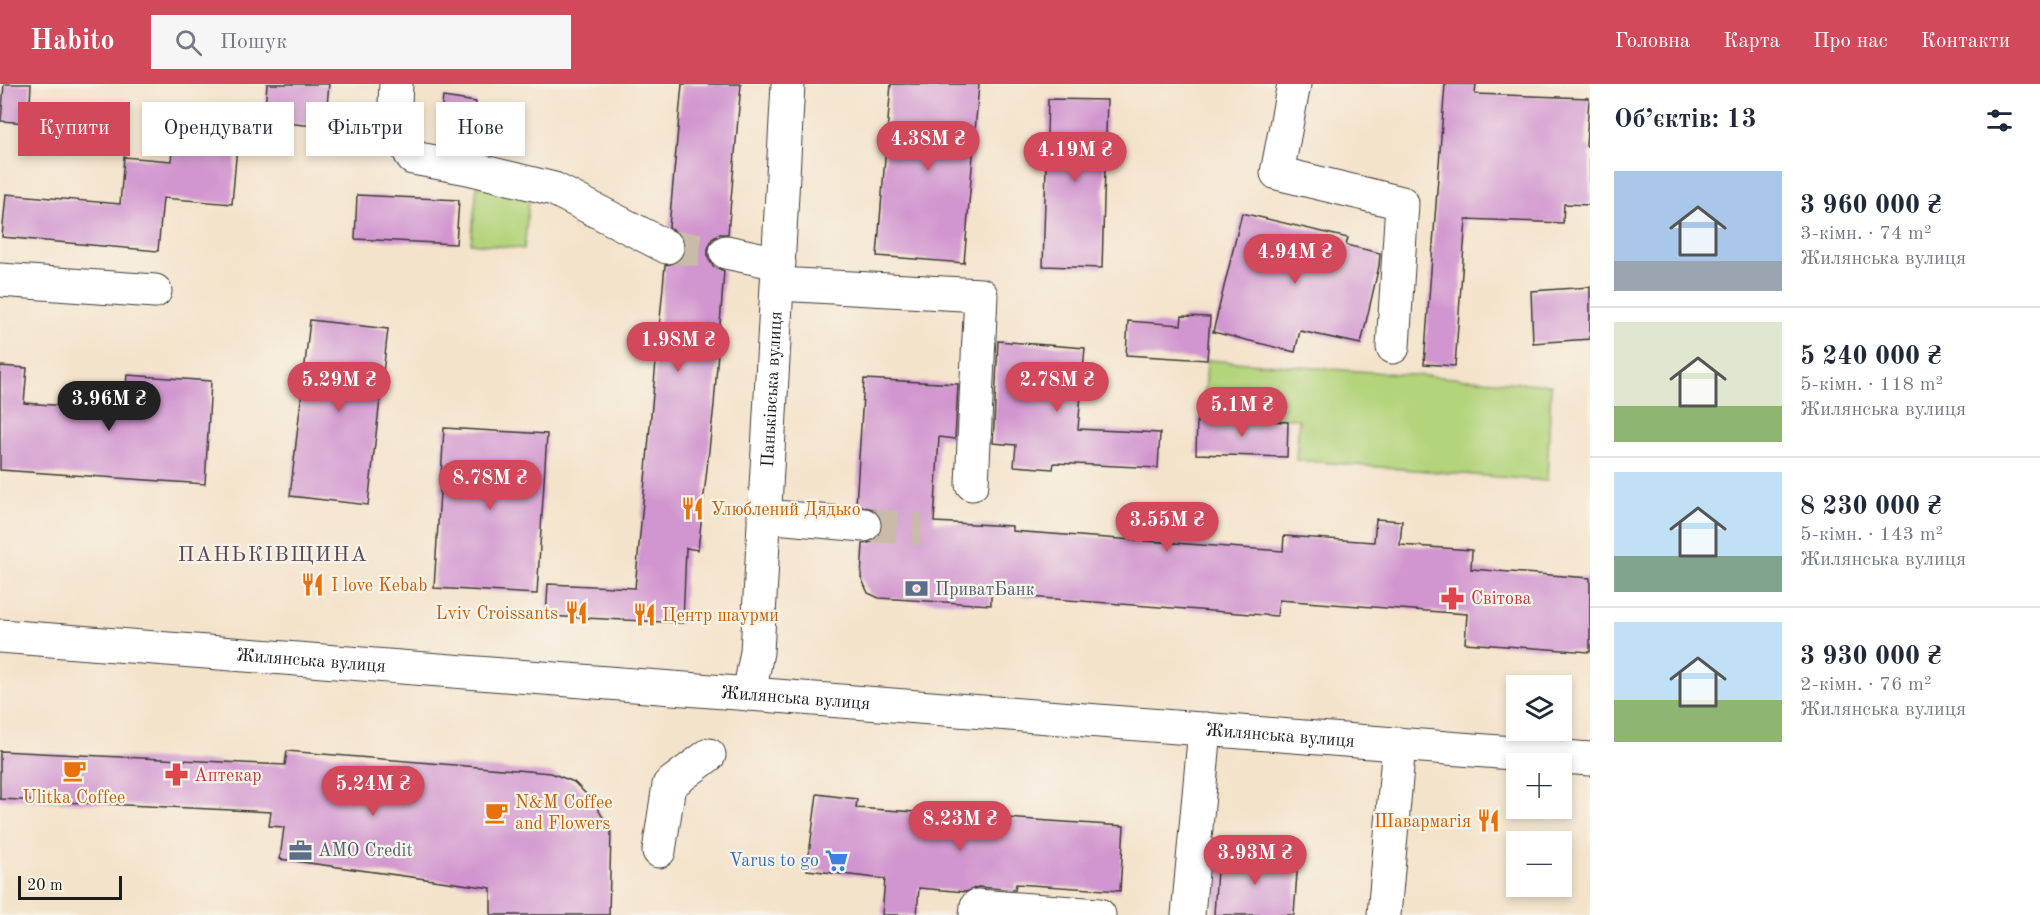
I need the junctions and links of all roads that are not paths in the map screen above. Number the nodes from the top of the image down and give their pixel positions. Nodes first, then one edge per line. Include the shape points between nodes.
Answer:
1 (396, 84) edge
2 (788, 84) edge
3 (1294, 84) edge
4 (667, 247) tunnel mouth
5 (726, 252) tunnel mouth
6 (778, 274) junction
7 (0, 280) edge
8 (155, 291) dead end
9 (1393, 347) dead end
10 (972, 484) dead end
11 (765, 516) junction
12 (864, 525) tunnel mouth
13 (0, 636) edge
14 (749, 694) junction
15 (1205, 729) junction
16 (1399, 744) junction
17 (709, 755) dead end
18 (1590, 759) edge
19 (659, 851) dead end
20 (976, 915) edge
21 (1099, 915) edge
22 (1188, 915) edge
23 (1384, 915) edge

1 - 4 main road via 394,122 412,158 554,189
2 - 6 main road, Паньківська вулиця
3 - 9 main road via 1277,173 1402,202
5 - 6 main road
6 - 10 main road via 981,295
6 - 11 main road, Паньківська вулиця
7 - 8 main road
11 - 12 main road
11 - 14 main road, Паньківська вулиця via 757,652
13 - 14 main road, Жилянська вулиця
14 - 15 main road, Жилянська вулиця
15 - 16 main road, Жилянська вулиця
15 - 22 main road
16 - 18 main road, Жилянська вулиця
16 - 23 main road
17 - 19 main road via 669,785
20 - 21 main road via 977,906

